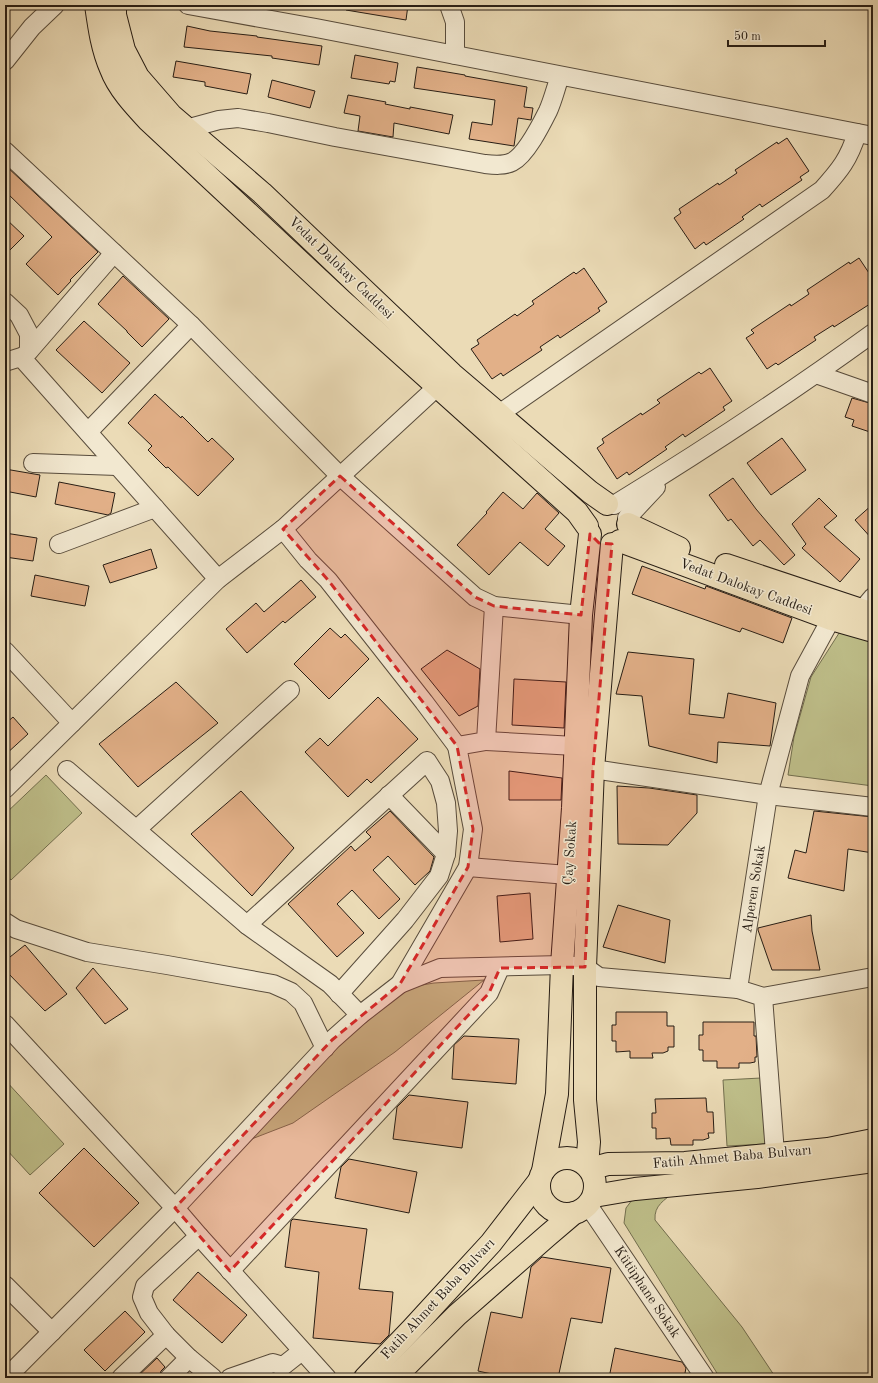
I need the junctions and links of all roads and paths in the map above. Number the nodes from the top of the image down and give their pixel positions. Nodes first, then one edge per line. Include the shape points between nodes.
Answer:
1 (55, 5) edge
2 (96, 5) edge
3 (115, 5) edge
4 (188, 5) edge
5 (450, 5) edge
6 (455, 55) junction
7 (5, 62) edge
8 (560, 76) junction
9 (186, 129) junction
10 (865, 135) edge
11 (5, 151) edge
12 (114, 254) junction
13 (5, 302) edge
14 (190, 325) junction
15 (873, 333) edge
16 (18, 357) edge
17 (816, 374) junction
18 (438, 386) junction
19 (873, 394) edge
20 (498, 414) junction
21 (88, 432) junction
22 (33, 463) dead end
23 (117, 466) junction
24 (340, 476) junction
25 (155, 508) junction
26 (618, 523) junction
27 (283, 529) junction
28 (589, 530) junction
29 (59, 544) dead end
30 (218, 579) junction
31 (494, 606) junction
32 (869, 607) edge
33 (581, 615) junction
34 (831, 619) junction
35 (873, 632) edge
36 (5, 651) edge
37 (290, 690) dead end
38 (72, 723) junction
39 (486, 741) junction
40 (457, 746) junction
41 (575, 746) junction
42 (593, 769) junction
43 (68, 770) dead end
44 (5, 789) edge
45 (389, 795) junction
46 (768, 795) junction
47 (873, 807) edge
48 (137, 830) junction
49 (446, 854) junction
50 (468, 867) junction
51 (568, 875) junction
52 (5, 922) edge
53 (247, 925) junction
54 (420, 948) junction
55 (562, 965) junction
56 (585, 967) junction
57 (440, 968) junction
58 (500, 968) junction
59 (873, 977) edge
60 (400, 984) junction
61 (738, 989) junction
62 (339, 994) junction
63 (763, 997) junction
64 (360, 1015) junction
65 (5, 1024) edge
66 (325, 1048) junction
67 (873, 1140) edge
68 (775, 1153) junction
69 (873, 1161) edge
70 (589, 1167) junction
71 (541, 1176) junction
72 (586, 1205) junction
73 (175, 1208) junction
74 (199, 1236) junction
75 (230, 1271) junction
76 (5, 1285) edge
77 (52, 1332) junction
78 (166, 1335) junction
79 (302, 1351) junction
80 (189, 1358) junction
81 (6, 1378) edge
82 (121, 1378) edge
83 (169, 1378) edge
84 (213, 1378) edge
85 (230, 1378) edge
86 (327, 1378) edge
87 (365, 1378) edge
88 (394, 1378) edge
89 (705, 1378) edge

1 - 7 street via 32,27
2 - 18 main road via 102,40 111,69 140,112 341,300
3 - 9 main road, Vedat Dalokay Caddesi via 124,50 138,77
4 - 6 street
5 - 6 street via 455,22
6 - 8 street
8 - 9 street via 548,110 528,148 513,162 504,164 485,164 238,118
8 - 10 street
9 - 20 main road, Vedat Dalokay Caddesi via 262,193 452,374
10 - 20 street via 822,190
11 - 12 street
12 - 14 street
12 - 16 street
13 - 16 street via 19,315 29,334
14 - 21 street
14 - 24 street
15 - 17 street
16 - 21 street
17 - 19 street
17 - 26 street via 670,471
18 - 24 street
18 - 28 main road via 577,512
20 - 26 main road, Vedat Dalokay Caddesi via 590,492
21 - 23 street
22 - 23 street
23 - 25 street
24 - 27 street
24 - 31 street via 475,597
25 - 29 street
25 - 30 street
26 - 28 main road via 599,543
26 - 28 main road, Çay Sokak via 601,505 590,513
26 - 32 main road, Vedat Dalokay Caddesi via 672,546
26 - 34 main road, Vedat Dalokay Caddesi
26 - 42 main road, Çay Sokak
27 - 30 street
27 - 40 street via 328,580
28 - 33 main road, Çay Sokak
30 - 38 street
31 - 33 street
31 - 39 street
33 - 41 main road, Çay Sokak
34 - 35 main road, Vedat Dalokay Caddesi
34 - 46 street, Alperen Sokak via 800,676
36 - 38 street
37 - 48 street
38 - 44 street
39 - 40 street
39 - 41 street
40 - 50 street via 473,829
41 - 51 main road, Çay Sokak
42 - 46 street
42 - 56 main road, Çay Sokak
43 - 48 street
45 - 49 street
45 - 49 street via 427,761 440,781 446,803
45 - 53 street
46 - 47 street
46 - 61 street, Alperen Sokak
48 - 53 street
49 - 62 street via 439,876 405,920
50 - 51 street
50 - 54 street
51 - 55 main road, Çay Sokak
52 - 66 street via 16,929 87,952 273,984 291,992 303,1003
53 - 62 street via 330,984
54 - 57 street
54 - 60 street
55 - 56 street
55 - 58 street
55 - 71 main road, Çay Sokak via 557,1094
56 - 61 street via 599,977
56 - 70 main road, Çay Sokak via 585,1100
57 - 58 street
57 - 60 street
58 - 75 street via 489,993
59 - 63 street
60 - 64 street
61 - 63 street
62 - 64 street
63 - 68 street
64 - 66 street
65 - 73 street
66 - 73 street
67 - 68 main road, Fatih Ahmet Baba Bulvarı via 828,1149
68 - 70 main road, Fatih Ahmet Baba Bulvarı via 685,1163 608,1164
69 - 72 main road, Fatih Ahmet Baba Bulvarı via 757,1177 635,1189
70 - 71 main road via 580,1160 563,1158 552,1162
70 - 72 main road via 596,1186
71 - 72 main road via 539,1190 542,1199 556,1212 565,1214
71 - 87 main road, Fatih Ahmet Baba Bulvarı via 491,1243
72 - 88 main road, Fatih Ahmet Baba Bulvarı via 457,1315
72 - 89 street, Kütüphane Sokak
73 - 74 street
73 - 77 street
74 - 75 street
74 - 78 street via 145,1286 142,1297 149,1313
75 - 79 street
76 - 77 street
77 - 81 street
78 - 80 street
78 - 82 street
79 - 85 street via 283,1366 273,1363
79 - 86 street
80 - 83 street
80 - 84 street

